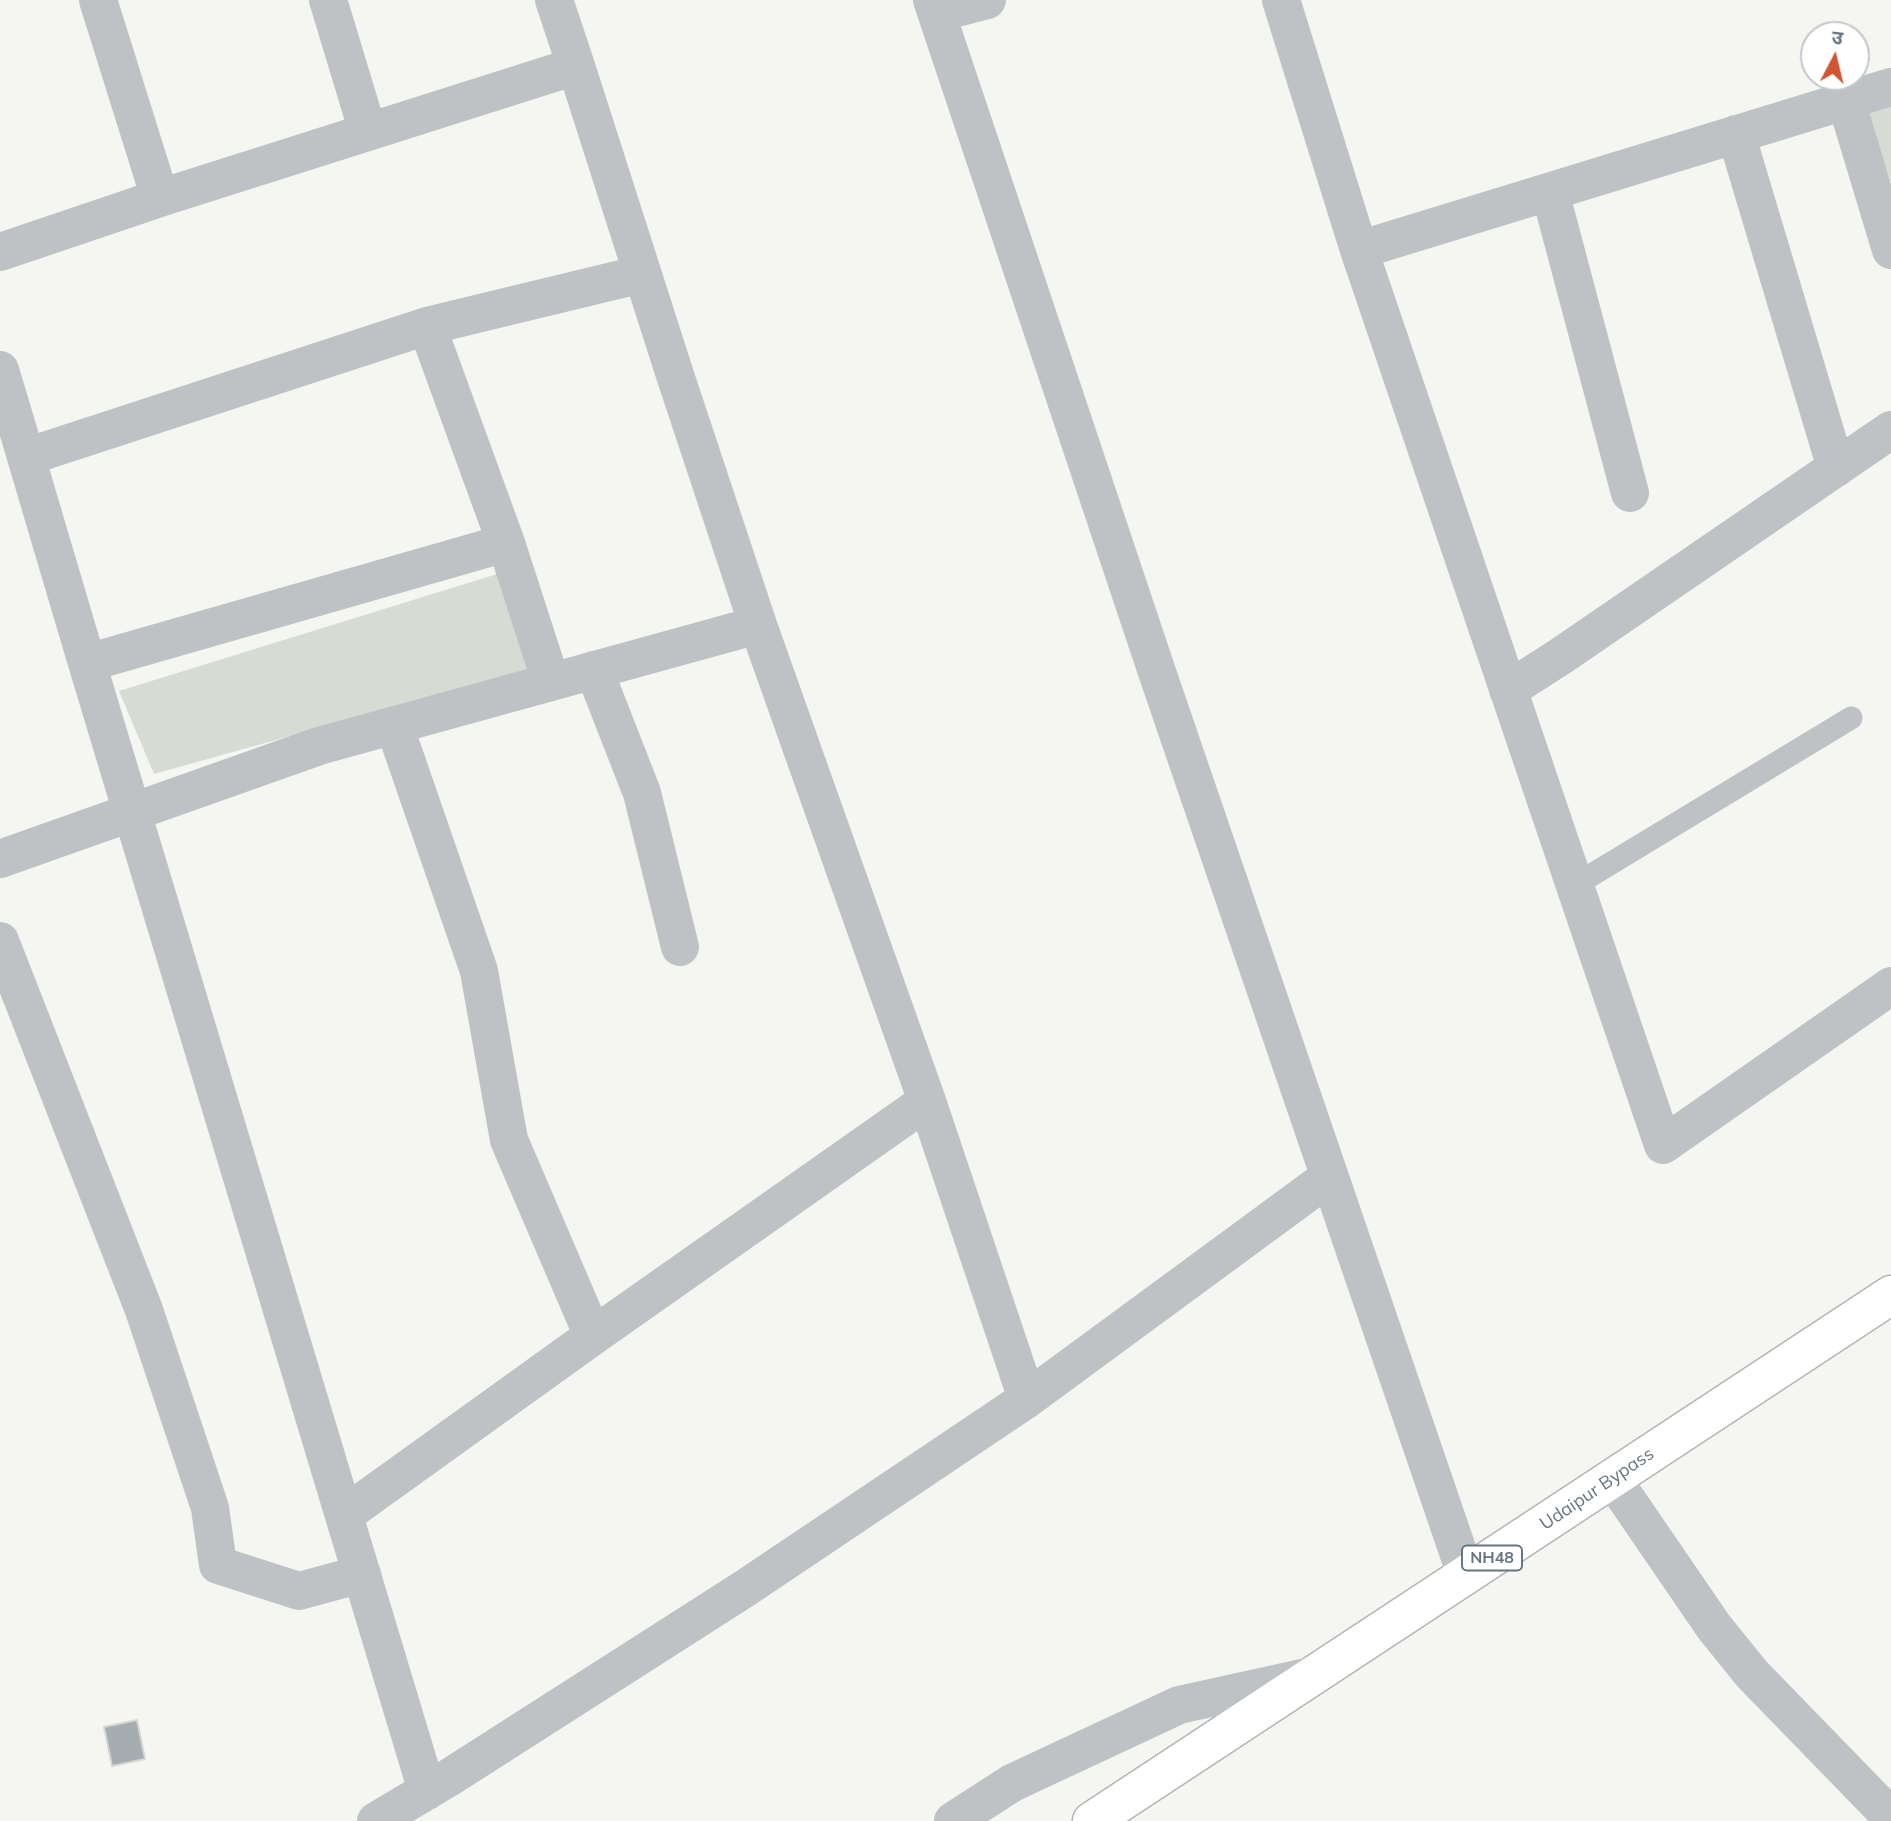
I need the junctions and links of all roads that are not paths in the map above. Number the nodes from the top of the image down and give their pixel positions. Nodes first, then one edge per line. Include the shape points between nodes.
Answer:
1 (98, 0) edge
2 (328, 0) edge
3 (554, 0) edge
4 (987, 0) edge
5 (1281, 0) edge
6 (935, 6) edge
7 (576, 66) junction
8 (1891, 87) edge
9 (1846, 101) junction
10 (368, 132) junction
11 (1736, 134) junction
12 (1550, 192) junction
13 (160, 198) junction
14 (1359, 250) junction
15 (1891, 250) edge
16 (0, 252) edge
17 (642, 274) junction
18 (427, 326) junction
19 (0, 370) edge
20 (1891, 430) edge
21 (26, 457) junction
22 (1836, 468) junction
23 (1630, 493) dead end
24 (506, 543) junction
25 (758, 625) junction
26 (87, 663) junction
27 (594, 670) junction
28 (551, 682) junction
29 (1508, 690) junction
30 (1851, 718) dead end
31 (394, 725) junction
32 (133, 812) junction
33 (0, 859) edge
34 (1575, 885) junction
35 (0, 941) edge
36 (680, 947) dead end
37 (1891, 986) edge
38 (927, 1101) junction
39 (1329, 1177) junction
40 (1891, 1295) edge
41 (593, 1336) junction
42 (1027, 1399) junction
43 (1612, 1478) junction
44 (344, 1515) junction
45 (362, 1574) junction
46 (1466, 1575) junction
47 (1315, 1675) junction
48 (427, 1791) junction
49 (1891, 1817) edge
50 (376, 1821) edge
51 (953, 1821) edge
52 (1093, 1821) edge

1 - 13 street
2 - 10 street
3 - 7 street
4 - 6 street
5 - 14 street
6 - 39 street
7 - 10 street
7 - 17 street
8 - 9 street
9 - 11 street
9 - 15 street
10 - 13 street
11 - 12 street
11 - 22 street
12 - 14 street
12 - 23 street
13 - 16 street
14 - 29 street
17 - 18 street
17 - 25 street
18 - 21 street
18 - 24 street
19 - 21 street
20 - 22 street
21 - 26 street
22 - 29 street
24 - 26 street
24 - 28 street
25 - 27 street
25 - 38 street
26 - 32 street
27 - 28 street
27 - 36 street via 642,793
28 - 31 street
29 - 34 street
30 - 34 lane
31 - 32 street via 319,746
31 - 41 street via 478,971 509,1140
32 - 33 street
32 - 44 street
34 - 37 street via 1663,1145
35 - 45 street via 144,1310 210,1508 218,1565 299,1591
38 - 41 street
38 - 42 street
39 - 42 street
39 - 46 street
40 - 43 highway, Udaipur Bypass / NH48
41 - 44 street
42 - 48 street via 744,1589
43 - 46 highway, Udaipur Bypass / NH48
43 - 49 street via 1714,1627 1752,1674
44 - 45 street
45 - 48 street
46 - 47 highway, Udaipur Bypass / NH48
47 - 51 street via 1179,1705 1012,1783
47 - 52 highway, Udaipur Bypass / NH48
48 - 50 street

